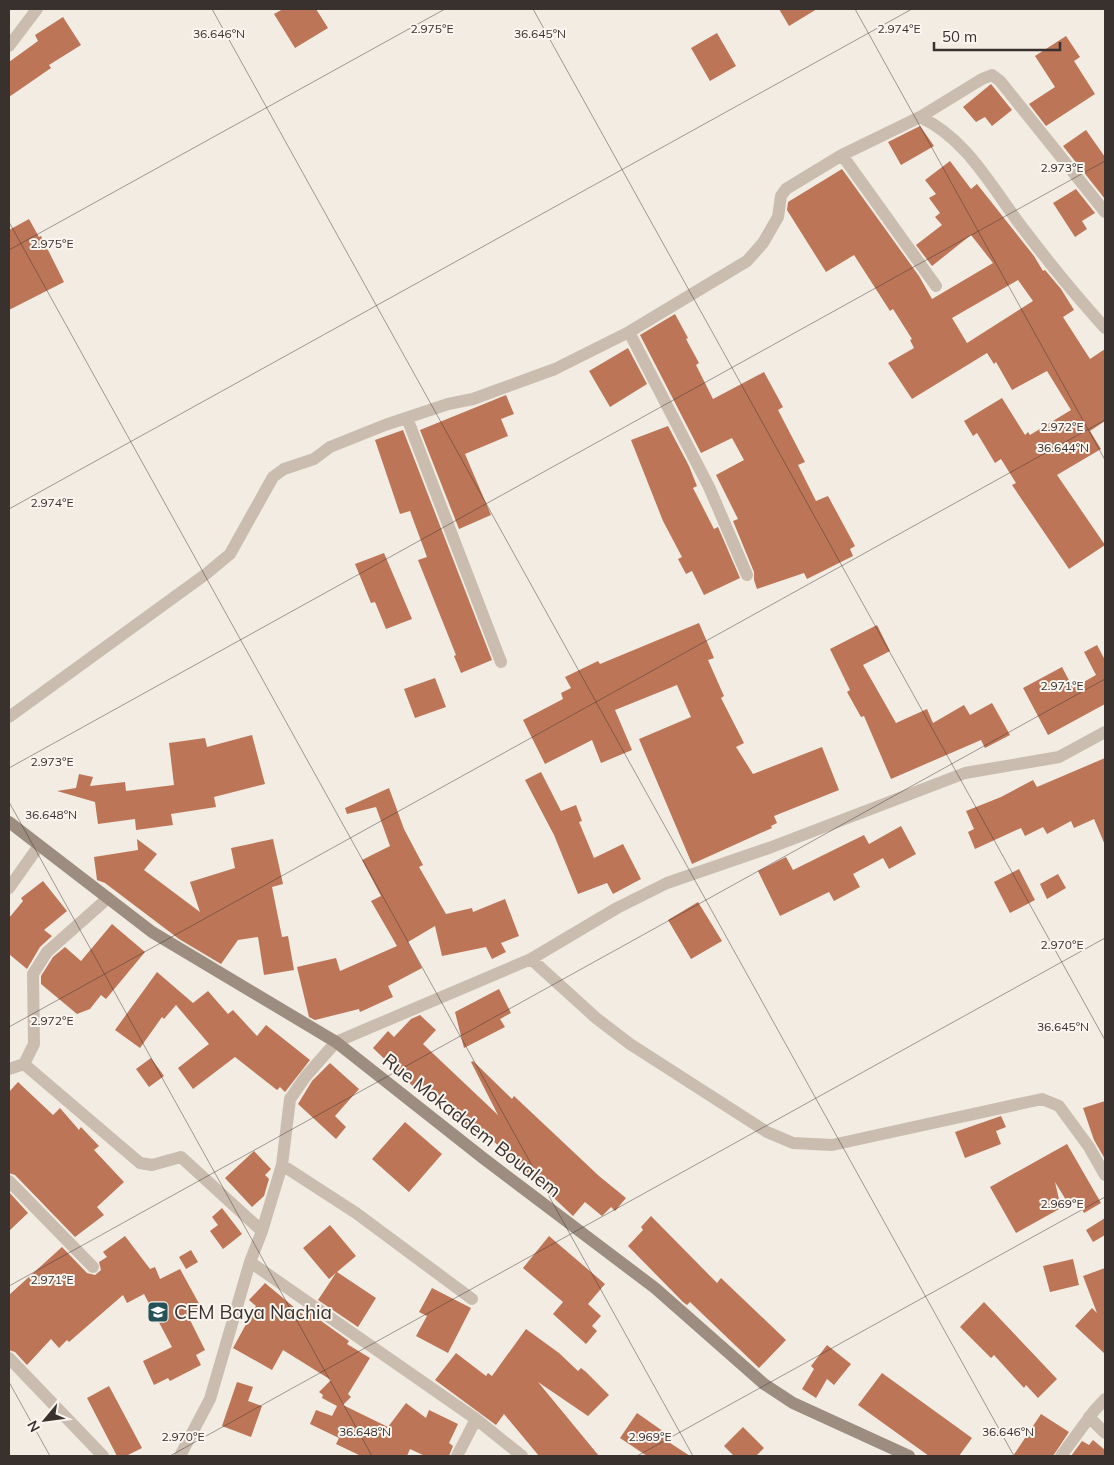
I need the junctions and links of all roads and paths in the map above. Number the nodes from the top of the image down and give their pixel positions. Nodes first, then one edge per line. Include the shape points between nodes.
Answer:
1 (37, 9) edge
2 (9, 46) edge
3 (920, 117) junction
4 (842, 155) junction
5 (1105, 212) edge
6 (936, 286) dead end
7 (1105, 328) edge
8 (629, 332) junction
9 (407, 418) junction
10 (747, 575) dead end
11 (501, 662) dead end
12 (9, 717) edge
13 (1105, 732) edge
14 (9, 822) edge
15 (38, 847) junction
16 (9, 888) edge
17 (108, 898) junction
18 (531, 959) junction
19 (336, 1042) junction
20 (24, 1064) junction
21 (9, 1070) edge
22 (282, 1165) junction
23 (1105, 1174) edge
24 (9, 1181) edge
25 (262, 1231) junction
26 (250, 1262) junction
27 (93, 1268) dead end
28 (472, 1299) dead end
29 (9, 1358) edge
30 (1105, 1399) edge
31 (1090, 1416) junction
32 (476, 1419) junction
33 (1105, 1433) edge
34 (103, 1456) edge
35 (180, 1456) edge
36 (457, 1456) edge
37 (522, 1456) edge
38 (909, 1456) edge
39 (1061, 1456) edge

1 - 2 street
3 - 4 street
3 - 5 street via 992,75
3 - 7 street via 958,142
4 - 6 street
4 - 8 street via 780,196 778,217 748,261
8 - 9 street via 556,368 473,399
8 - 10 street via 709,487
9 - 11 street
9 - 12 street via 330,447 314,459 284,469 273,477 230,554
13 - 18 street via 1059,757 965,773 667,883 617,908
14 - 15 street, Rue Mokaddem Boualem
15 - 16 street
15 - 17 street, Rue Mokaddem Boualem
17 - 19 street, Rue Mokaddem Boualem via 152,932
17 - 20 street via 47,952 33,974 34,1044
18 - 19 street
18 - 23 street via 630,1044 767,1132 793,1143 832,1145 1042,1099 1059,1106
19 - 22 street via 290,1099
19 - 38 street, Rue Mokaddem Boualem via 655,1288 764,1384 793,1403
20 - 21 street
20 - 25 street via 140,1164 152,1165 181,1157
22 - 25 street
22 - 28 street via 356,1213
24 - 27 street
25 - 26 street
26 - 32 street
26 - 35 street via 210,1399
29 - 34 street
30 - 31 street
31 - 33 street
31 - 39 street
32 - 36 street
32 - 37 street

